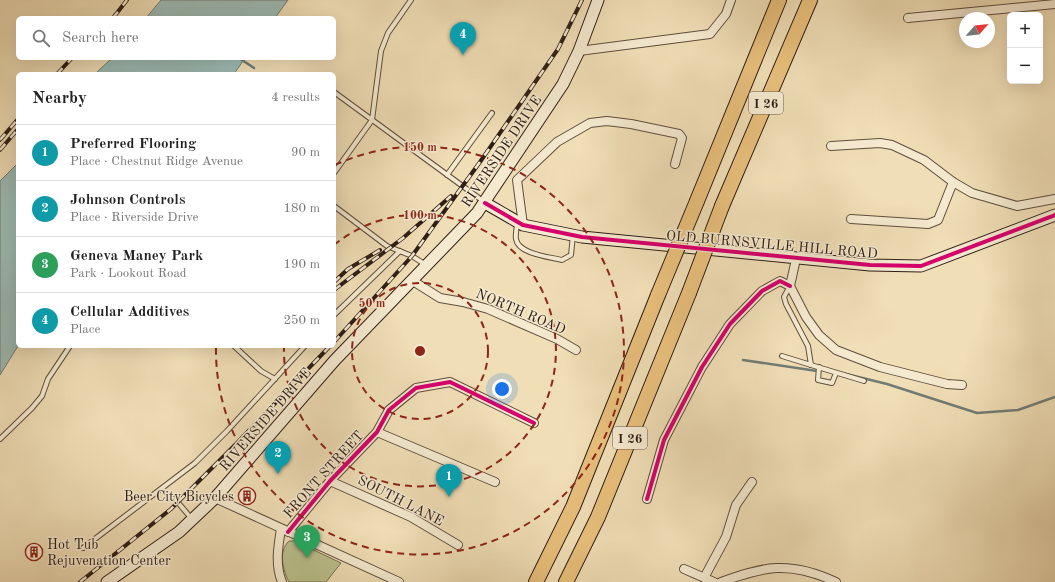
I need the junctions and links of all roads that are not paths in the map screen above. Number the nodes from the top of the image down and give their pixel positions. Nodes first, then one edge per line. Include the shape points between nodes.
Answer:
1 (411, 0) edge
2 (598, 0) edge
3 (731, 0) edge
4 (779, 0) edge
5 (810, 0) edge
6 (1055, 4) edge
7 (908, 18) dead end
8 (580, 51) junction
9 (336, 93) edge
10 (492, 113) dead end
11 (372, 120) junction
12 (831, 146) dead end
13 (675, 164) dead end
14 (336, 170) edge
15 (447, 175) junction
16 (953, 182) junction
17 (1055, 199) edge
18 (485, 203) junction
19 (336, 208) edge
20 (1055, 215) edge
21 (851, 219) dead end
22 (521, 223) junction
23 (573, 235) junction
24 (400, 252) junction
25 (796, 259) junction
26 (428, 266) junction
27 (413, 281) junction
28 (790, 286) junction
29 (336, 313) edge
30 (69, 348) edge
31 (236, 348) edge
32 (303, 348) edge
33 (576, 350) dead end
34 (782, 356) dead end
35 (810, 365) junction
36 (819, 367) junction
37 (836, 373) junction
38 (276, 379) junction
39 (864, 381) dead end
40 (962, 384) dead end
41 (534, 422) dead end
42 (377, 432) junction
43 (0, 439) edge
44 (330, 481) junction
45 (495, 482) dead end
46 (752, 482) dead end
47 (215, 498) junction
48 (175, 499) dead end
49 (647, 499) dead end
50 (193, 520) junction
51 (284, 531) junction
52 (458, 545) dead end
53 (83, 548) dead end
54 (684, 569) dead end
55 (704, 578) junction
56 (537, 581) edge
57 (107, 582) edge
58 (282, 582) edge
59 (399, 582) edge
60 (566, 582) edge
61 (714, 582) edge
62 (721, 582) edge
63 (836, 582) edge

1 - 11 lane via 388,33 381,51
2 - 8 main road, RIVERSIDE DRIVE
3 - 8 street via 726,14 710,34
4 - 56 highway, I 26, bridge via 573,507
5 - 60 highway, I 26, bridge via 722,206 598,517
6 - 7 street
8 - 18 main road, RIVERSIDE DRIVE via 557,95
9 - 11 lane
10 - 15 lane
11 - 14 lane
11 - 15 lane
12 - 16 street via 880,143 892,145 924,160
13 - 22 street via 682,138 679,134 631,124 590,123 557,142 517,180
15 - 18 lane
16 - 17 street via 972,193 1017,206
16 - 21 street via 938,220 934,223
18 - 22 main road, OLD BURNSVILLE HILL ROAD
18 - 26 main road, RIVERSIDE DRIVE
19 - 24 lane via 387,246
20 - 25 main road, OLD BURNSVILLE HILL ROAD via 921,266
22 - 23 main road, OLD BURNSVILLE HILL ROAD
22 - 23 lane via 516,239 520,247 525,251 562,260 571,255
23 - 25 main road, OLD BURNSVILLE HILL ROAD
24 - 26 lane
24 - 29 lane
25 - 28 street
26 - 27 main road, RIVERSIDE DRIVE
27 - 33 street, NORTH ROAD via 440,298 488,309
27 - 47 main road, RIVERSIDE DRIVE via 335,360
28 - 35 lane via 784,297 808,346
28 - 40 street via 819,335 836,350 880,367 947,384
28 - 49 street via 780,282 762,291 730,324 702,367 664,440
30 - 43 lane via 48,379 42,396
31 - 38 lane via 261,371
32 - 38 lane
34 - 35 lane
35 - 36 lane
36 - 37 lane
36 - 37 lane via 818,380 832,383
37 - 39 lane
38 - 53 lane via 195,463
41 - 42 street, FRONT STREET via 450,382 416,388 389,410
42 - 44 street, FRONT STREET
42 - 45 street
44 - 51 street, FRONT STREET
44 - 52 street, SOUTH LANE via 411,517
46 - 55 street via 736,505 726,537
47 - 50 main road, RIVERSIDE DRIVE
47 - 51 street
48 - 50 lane
50 - 57 main road, RIVERSIDE DRIVE via 162,545
51 - 58 street via 277,551 278,572
51 - 59 street
54 - 55 street
55 - 61 street
62 - 63 street via 775,568 798,570

